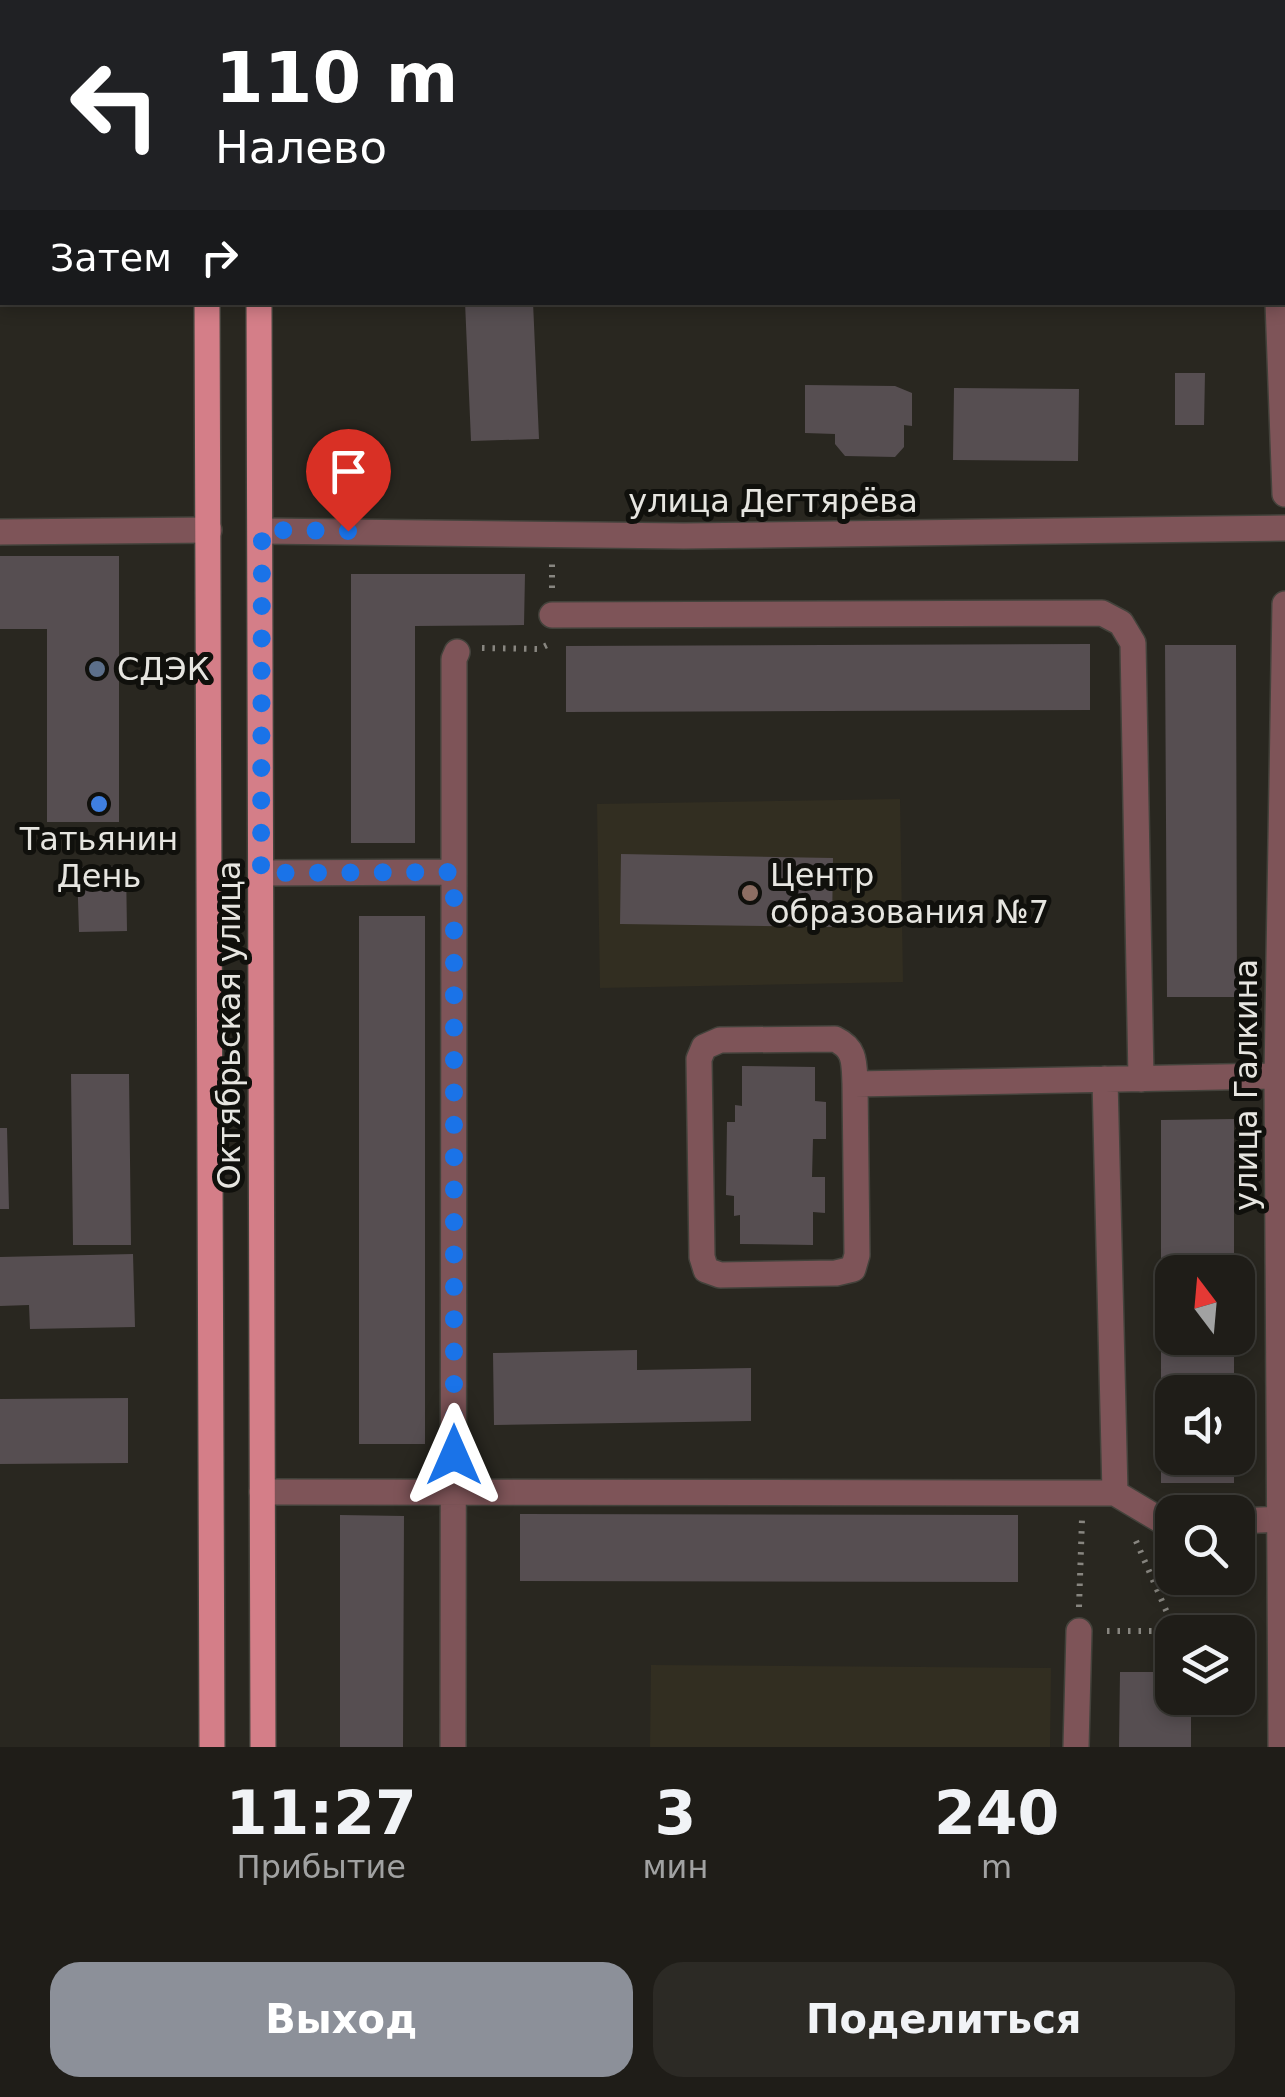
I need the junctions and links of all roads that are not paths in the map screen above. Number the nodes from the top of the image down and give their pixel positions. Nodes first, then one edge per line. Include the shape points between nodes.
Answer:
1 (207, 305) edge
2 (259, 305) edge
3 (1278, 305) edge
4 (1285, 494) edge
5 (1285, 528) edge
6 (208, 530) junction
7 (262, 530) junction
8 (0, 532) edge
9 (1285, 604) edge
10 (552, 615) dead end
11 (457, 652) dead end
12 (454, 872) junction
13 (261, 873) junction
14 (1281, 1041) edge
15 (1278, 1076) junction
16 (1104, 1079) junction
17 (1140, 1079) junction
18 (854, 1084) junction
19 (262, 1492) junction
20 (1115, 1493) junction
21 (454, 1494) junction
22 (1155, 1517) edge
23 (1282, 1520) edge
24 (1255, 1521) edge
25 (1283, 1630) edge
26 (1079, 1631) road end
27 (212, 1747) edge
28 (263, 1747) edge
29 (453, 1747) edge
30 (1076, 1747) edge
31 (1282, 1747) edge

1 - 6 main road, Октябрьская улица
2 - 7 main road, Октябрьская улица
3 - 4 street
5 - 7 street, улица Дегтярёва via 684,536
6 - 8 street
6 - 27 main road, Октябрьская улица
7 - 13 main road, Октябрьская улица
9 - 14 street, улица Галкина
10 - 17 street via 1102,613 1121,623 1132,643
11 - 12 street
12 - 13 street
12 - 21 street
13 - 19 main road, Октябрьская улица
14 - 15 street, улица Галкина
15 - 17 street
15 - 23 street, улица Галкина
16 - 17 street
16 - 18 street
16 - 20 street
18 - 18 street via 853,1269 720,1275 706,1270 699,1059 704,1047 720,1040 835,1039 854,1056
19 - 21 street
19 - 28 main road, Октябрьская улица
20 - 21 street
20 - 22 street
21 - 29 street
23 - 24 street
23 - 25 street, улица Галкина
25 - 31 street, улица Галкина
26 - 30 street

